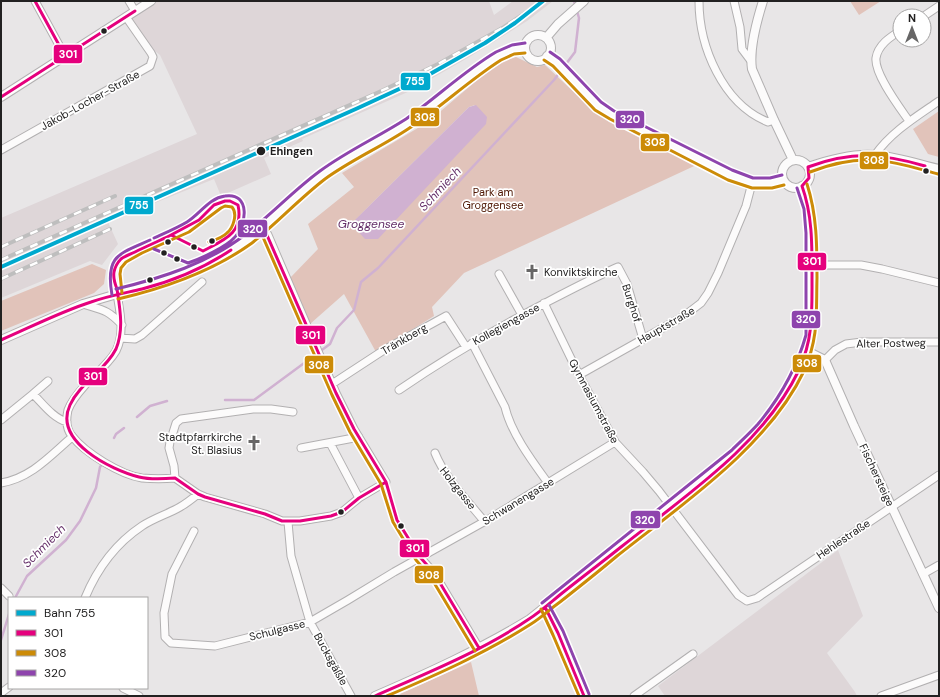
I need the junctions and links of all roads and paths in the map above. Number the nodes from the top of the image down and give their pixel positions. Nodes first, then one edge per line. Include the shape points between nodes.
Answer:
1 (35, 1) edge
2 (129, 1) edge
3 (151, 1) edge
4 (584, 1) edge
5 (699, 1) edge
6 (734, 1) edge
7 (763, 1) edge
8 (135, 12) junction
9 (126, 17) junction
10 (892, 36) edge
11 (546, 38) junction
12 (525, 48) junction
13 (65, 56) junction
14 (547, 56) junction
15 (751, 62) junction
16 (1, 97) edge
17 (939, 101) edge
18 (774, 120) junction
19 (909, 121) junction
20 (1, 150) edge
21 (875, 155) junction
22 (793, 160) junction
23 (808, 167) junction
24 (939, 169) edge
25 (783, 180) junction
26 (752, 183) junction
27 (802, 186) junction
28 (263, 226) junction
29 (812, 265) junction
30 (618, 267) joint
31 (499, 274) dead end
32 (202, 282) dead end
33 (939, 283) edge
34 (117, 294) junction
35 (544, 303) junction
36 (83, 304) junction
37 (522, 315) junction
38 (122, 324) junction
39 (120, 338) junction
40 (643, 339) junction
41 (1, 340) edge
42 (939, 342) edge
43 (469, 345) junction
44 (807, 351) junction
45 (825, 360) junction
46 (579, 375) junction
47 (48, 381) dead end
48 (332, 384) junction
49 (399, 390) dead end
50 (33, 394) junction
51 (293, 412) dead end
52 (1, 420) edge
53 (67, 422) junction
54 (72, 437) junction
55 (359, 437) junction
56 (614, 442) junction
57 (330, 443) junction
58 (301, 448) dead end
59 (435, 452) dead end
60 (939, 475) edge
61 (175, 478) junction
62 (1, 483) edge
63 (548, 483) junction
64 (198, 494) junction
65 (359, 498) junction
66 (670, 506) junction
67 (892, 506) junction
68 (288, 522) junction
69 (484, 522) junction
70 (194, 531) dead end
71 (420, 557) junction
72 (939, 565) edge
73 (394, 572) joint
74 (923, 574) junction
75 (1, 588) edge
76 (9, 596) dead end
77 (85, 597) edge
78 (747, 601) joint
79 (545, 607) junction
80 (939, 608) edge
81 (310, 622) junction
82 (479, 648) junction
83 (693, 654) dead end
84 (939, 675) edge
85 (125, 689) edge
86 (138, 696) edge
87 (351, 696) edge
88 (375, 696) edge
89 (584, 696) edge
90 (634, 696) edge
91 (881, 696) edge

1 - 13 street
2 - 8 street
3 - 8 street
4 - 11 street
5 - 18 street via 699,15 708,50 725,85 742,107 758,118 768,122
6 - 15 street via 742,49
7 - 15 street
8 - 9 street
9 - 13 street
9 - 20 street, Jakob-Locher-Straße via 153,57 150,66
10 - 19 street via 881,47 876,59 879,76
11 - 12 street via 538,35 530,37
11 - 14 street via 550,45
12 - 14 street via 527,55 534,60
12 - 28 street via 515,49 495,58 404,125 323,174
13 - 16 street
14 - 26 street via 556,62 598,106 612,115 730,175
15 - 18 street
17 - 19 street
18 - 22 street
19 - 21 street via 884,143
21 - 23 street via 844,158
21 - 24 street
22 - 23 street via 801,161
22 - 25 street via 784,166
23 - 27 street via 809,178
25 - 26 street
25 - 27 street via 791,187
26 - 40 street, Hauptstraße via 746,206 718,273 702,303
27 - 29 street via 810,215
28 - 34 street via 223,256 181,276
28 - 48 street
29 - 33 street via 861,265
29 - 44 street via 811,336
30 - 35 street, Kollegiengasse
30 - 40 street, Burghof via 627,284
31 - 37 street
32 - 39 street via 142,335 135,339
34 - 36 street
34 - 38 street
35 - 37 street, Kollegiengasse
35 - 46 street, Gymnasiumstraße
36 - 38 street via 112,314
36 - 41 street
37 - 43 street, Kollegiengasse
38 - 39 street
39 - 53 street via 115,351 71,404
40 - 46 street, Hauptstraße
42 - 45 street, Alter Postweg via 846,344
43 - 48 street, Tränkberg via 446,316 384,350
43 - 49 street, Kollegiengasse
43 - 63 street via 505,407 526,453
44 - 45 street
44 - 66 street via 784,397 761,428 735,454
45 - 67 street, Fischersteige
46 - 56 street, Gymnasiumstraße
47 - 50 street
48 - 55 street
50 - 52 street
50 - 53 street via 56,417
51 - 61 street via 253,409 181,419 176,423 169,448
53 - 54 street
54 - 61 street via 89,452 118,470 141,478
54 - 62 street via 22,477
55 - 57 street
55 - 65 street via 386,482
56 - 63 street, Schwanengasse
56 - 66 street, Gymnasiumstraße via 643,472
57 - 58 street
57 - 65 street
59 - 69 street, Holzgasse via 439,464
60 - 67 street, Hehlestraße
61 - 64 street
63 - 69 street, Schwanengasse
64 - 68 street
64 - 77 street via 182,506 141,526 121,543 103,563
65 - 68 street via 346,510 331,516
66 - 78 street, Gymnasiumstraße via 738,595
66 - 79 street
67 - 74 street, Fischersteige
67 - 78 street, Hehlestraße via 757,598
68 - 81 street, Bucksgäßle via 291,556
69 - 71 street, Schwanengasse
70 - 81 street, Schulgasse via 172,574 164,613 165,637 171,643 215,646
71 - 73 street, Schwanengasse
71 - 82 street via 434,573
72 - 74 street
73 - 81 street, Schulgasse
74 - 80 street, Fischersteige
75 - 76 street
79 - 82 street via 530,619
79 - 89 street
81 - 87 street, Bucksgäßle
82 - 88 street
83 - 90 street
84 - 91 street
85 - 86 street

